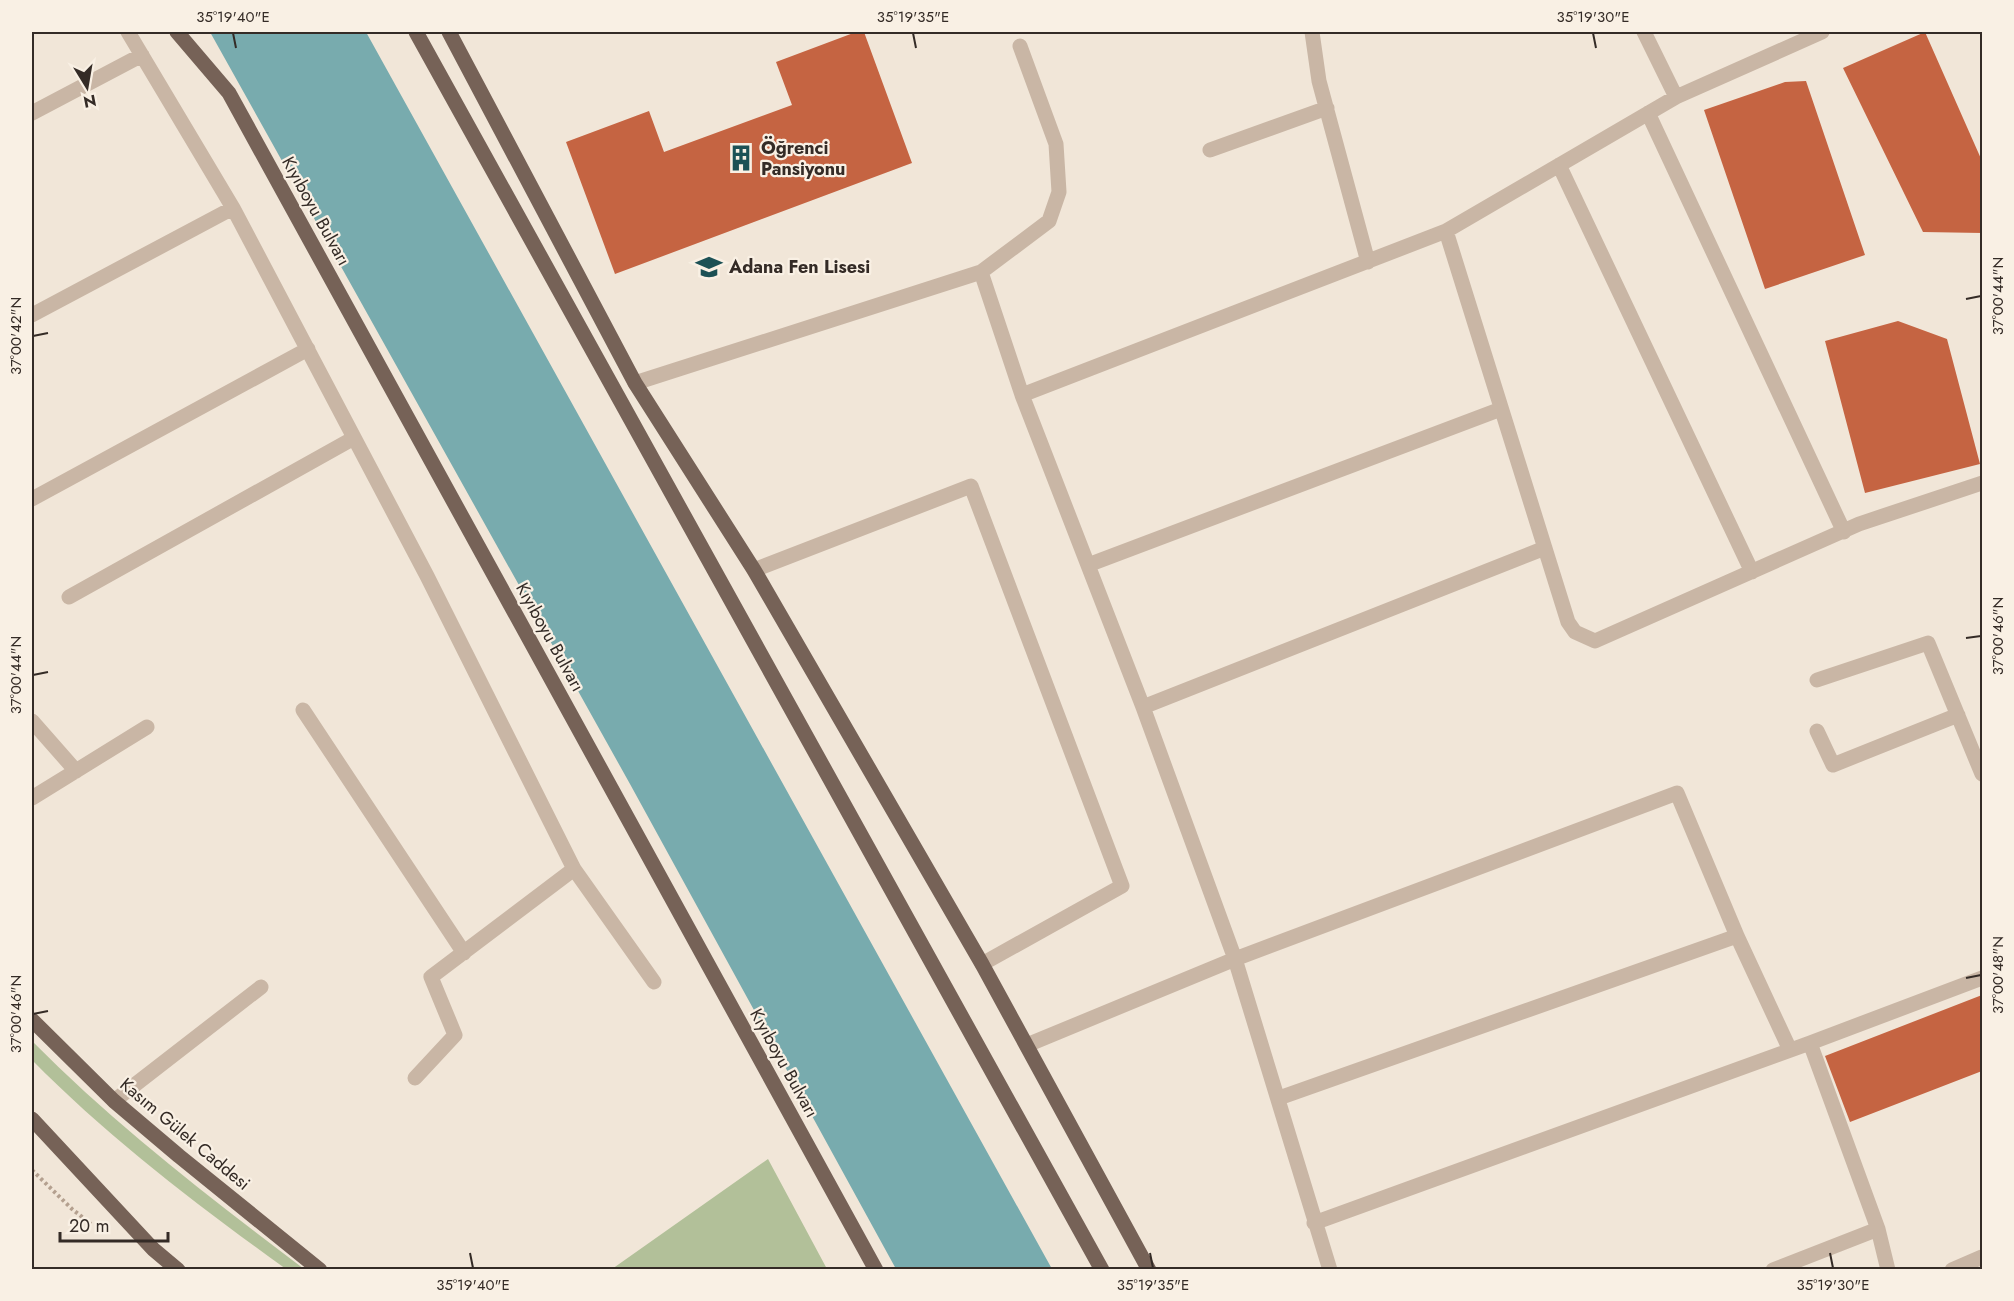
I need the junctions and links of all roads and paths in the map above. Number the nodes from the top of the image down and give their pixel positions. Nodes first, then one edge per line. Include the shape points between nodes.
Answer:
1 (128, 32) edge
2 (177, 32) edge
3 (416, 32) edge
4 (449, 32) edge
5 (1312, 32) edge
6 (1644, 32) edge
7 (1822, 32) edge
8 (1020, 46) dead end
9 (142, 55) junction
10 (1676, 97) junction
11 (1327, 108) junction
12 (32, 113) edge
13 (1648, 113) junction
14 (1210, 150) dead end
15 (1559, 165) junction
16 (233, 208) junction
17 (1446, 231) junction
18 (1368, 262) junction
19 (981, 272) junction
20 (32, 315) edge
21 (308, 349) junction
22 (635, 383) junction
23 (1022, 395) junction
24 (1501, 409) junction
25 (354, 438) junction
26 (1983, 483) edge
27 (32, 499) edge
28 (1844, 532) junction
29 (1545, 548) junction
30 (1088, 565) junction
31 (754, 570) junction
32 (1752, 572) junction
33 (69, 597) dead end
34 (1817, 680) dead end
35 (1143, 707) junction
36 (303, 710) dead end
37 (1958, 715) junction
38 (32, 721) edge
39 (147, 727) dead end
40 (1818, 731) dead end
41 (76, 771) junction
42 (1983, 774) edge
43 (32, 798) edge
44 (574, 869) junction
45 (1737, 936) junction
46 (464, 953) junction
47 (1235, 959) junction
48 (982, 964) junction
49 (1983, 978) edge
50 (654, 982) dead end
51 (261, 987) dead end
52 (32, 1020) edge
53 (1810, 1043) junction
54 (1027, 1045) junction
55 (1790, 1050) junction
56 (415, 1078) dead end
57 (1279, 1098) junction
58 (114, 1101) junction
59 (32, 1119) edge
60 (1314, 1223) junction
61 (1878, 1229) junction
62 (1983, 1257) edge
63 (178, 1269) edge
64 (320, 1269) edge
65 (876, 1269) edge
66 (1102, 1269) edge
67 (1149, 1269) edge
68 (1330, 1269) edge
69 (1773, 1269) edge
70 (1888, 1269) edge
71 (1952, 1269) edge

1 - 9 street
2 - 65 main road, Kıyıboyu Bulvarı via 229,93
3 - 66 main road
4 - 22 main road
5 - 11 street
6 - 10 street
7 - 10 street
8 - 19 street via 1056,144 1059,192 1048,221
9 - 12 street
9 - 16 street
10 - 13 street
11 - 14 street
11 - 18 street
13 - 15 street
13 - 28 street
15 - 17 street
15 - 32 street
16 - 20 street
16 - 21 street
17 - 18 street
17 - 24 street
18 - 23 street
19 - 22 street
19 - 23 street
21 - 25 street
21 - 27 street
22 - 31 main road
23 - 30 street
24 - 29 street
24 - 30 street
25 - 33 street
25 - 44 street
26 - 28 street
28 - 32 street
29 - 32 street via 1568,622 1575,632 1595,641
29 - 35 street
30 - 35 street
31 - 48 main road
31 - 48 street via 971,486 1122,886
34 - 37 street via 1928,643
35 - 47 street
36 - 46 street
37 - 40 street via 1833,765
37 - 42 street
38 - 41 street
39 - 41 street
41 - 43 street
44 - 46 street
44 - 50 street
45 - 47 street via 1677,793
45 - 55 street
45 - 57 street
46 - 56 street via 431,977 455,1035
47 - 54 street
47 - 57 street
48 - 54 main road
49 - 53 street
51 - 58 street
52 - 58 main road, Kasım Gülek Caddesi
53 - 55 street
53 - 61 street
54 - 67 main road
55 - 60 street
57 - 60 street
58 - 64 main road, Kasım Gülek Caddesi
59 - 63 main road via 153,1249
60 - 68 street
61 - 69 street
61 - 70 street
62 - 71 street

